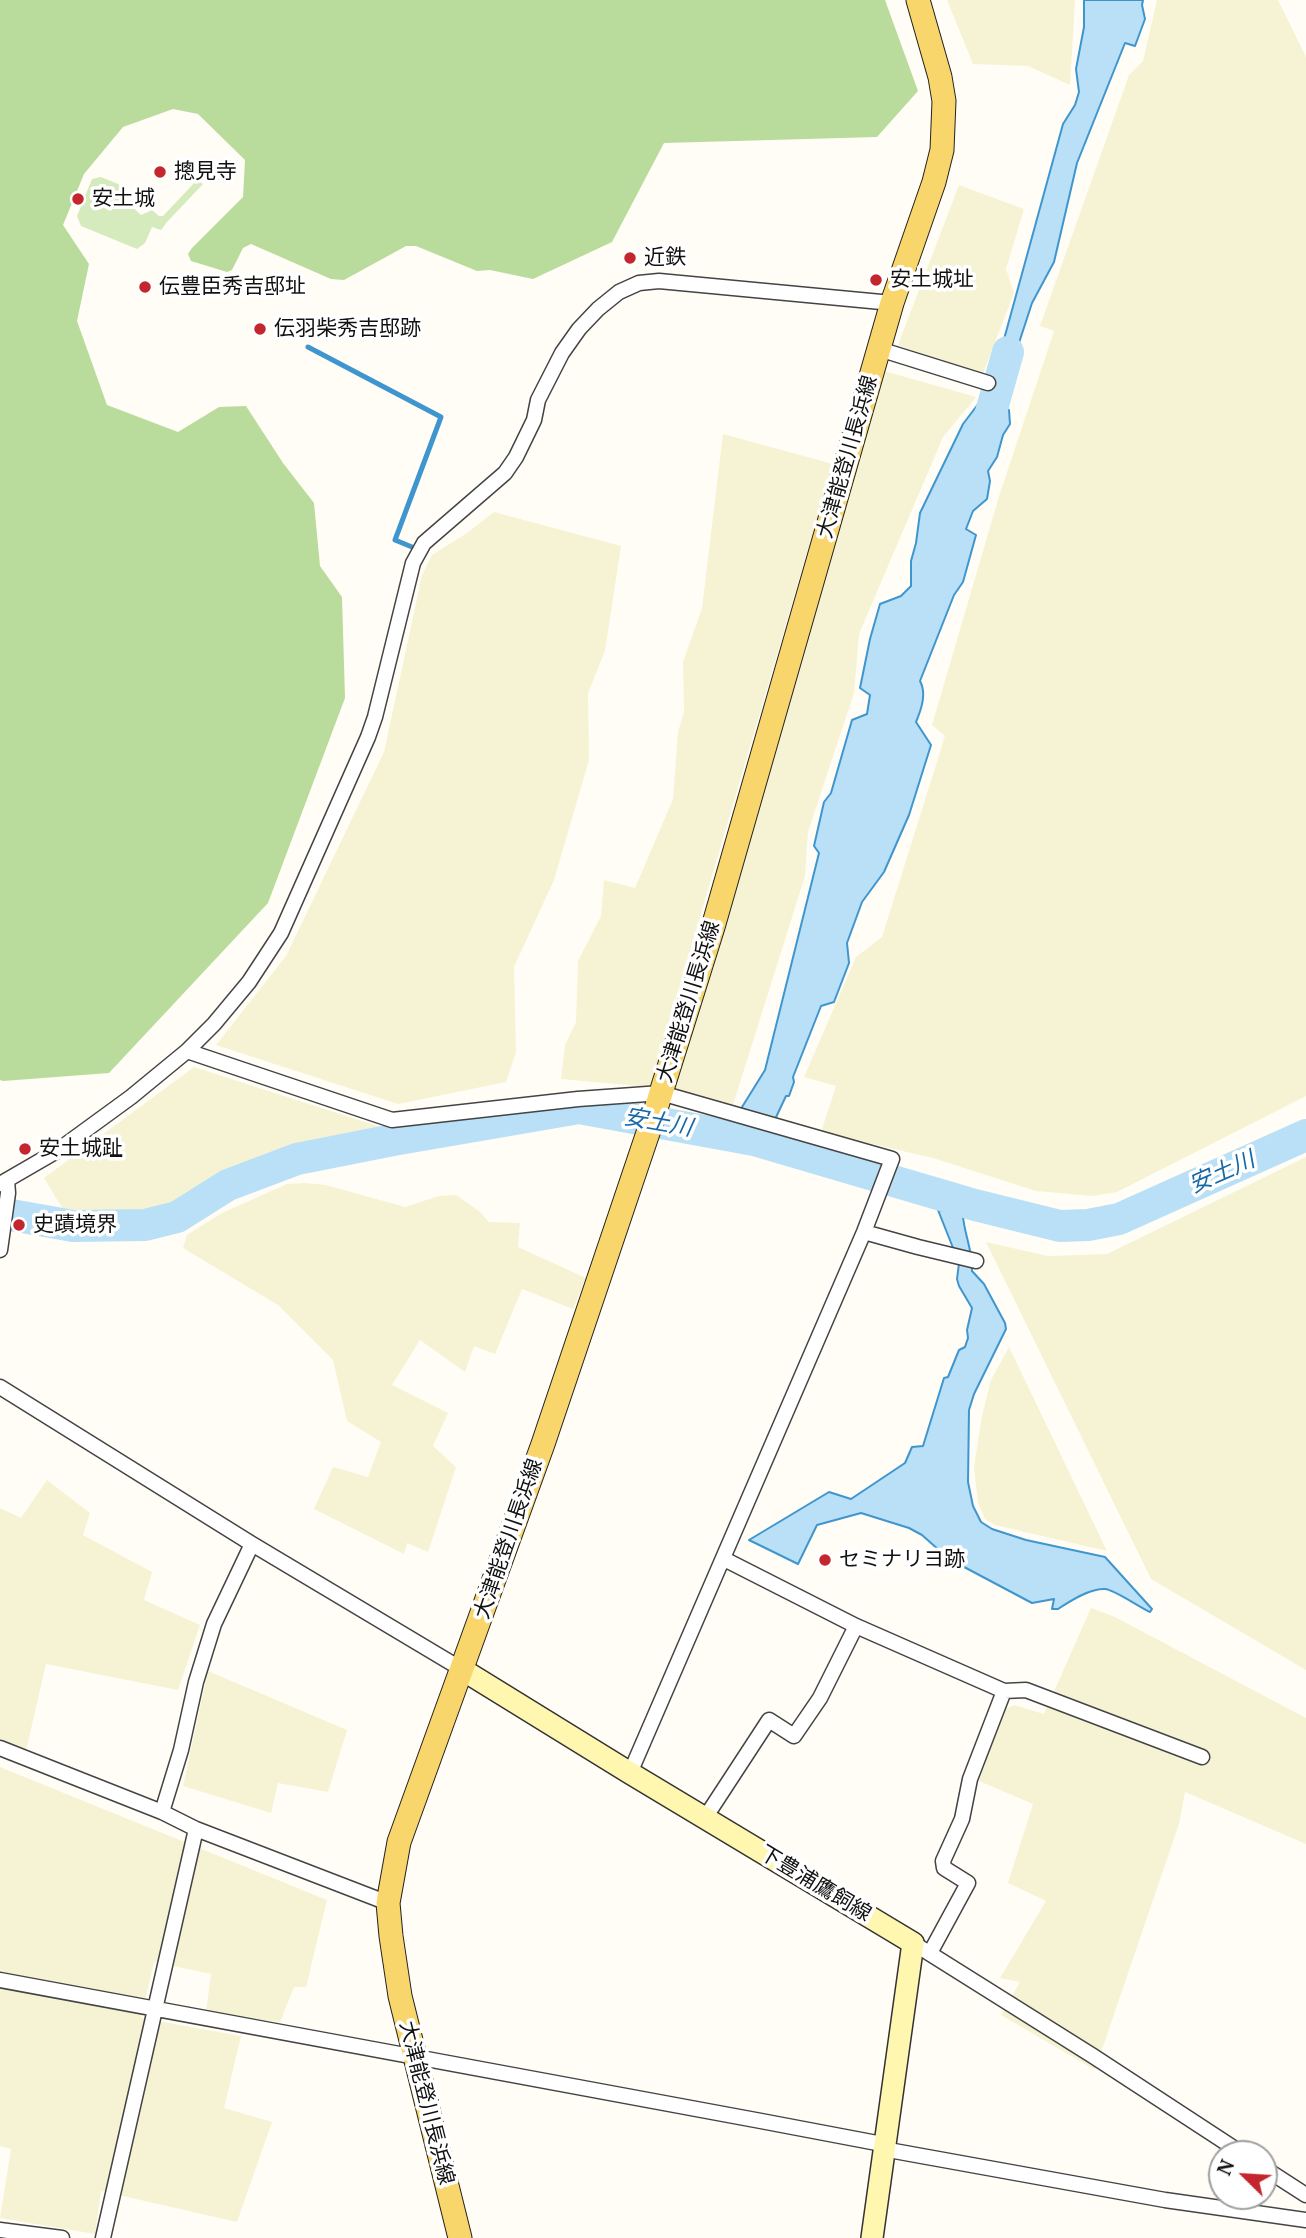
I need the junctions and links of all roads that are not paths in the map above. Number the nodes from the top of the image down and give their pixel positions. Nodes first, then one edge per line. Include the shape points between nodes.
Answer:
1 (918, 0) edge
2 (892, 303) junction
3 (879, 349) junction
4 (988, 383) dead end
5 (187, 1052) junction
6 (655, 1113) junction
7 (5, 1186) edge
8 (864, 1232) junction
9 (0, 1250) edge
10 (976, 1261) dead end
11 (0, 1387) edge
12 (252, 1544) junction
13 (723, 1559) junction
14 (856, 1626) junction
15 (463, 1670) junction
16 (1004, 1691) junction
17 (0, 1748) edge
18 (1202, 1757) dead end
19 (630, 1773) junction
20 (162, 1812) junction
21 (705, 1818) junction
22 (196, 1829) junction
23 (388, 1903) junction
24 (922, 1948) junction
25 (0, 1980) edge
26 (155, 2008) junction
27 (415, 2056) junction
28 (1222, 2140) edge
29 (883, 2149) junction
30 (1278, 2177) edge
31 (1306, 2195) edge
32 (1306, 2220) edge
33 (0, 2230) edge
34 (62, 2238) edge
35 (103, 2238) edge
36 (460, 2238) edge
37 (872, 2238) edge

1 - 2 main road, 大津能登川長浜線 via 940,77 944,128 934,182
2 - 3 main road, 大津能登川長浜線
2 - 5 street via 659,281 619,292 598,309 562,353 505,473 418,551 376,717 281,933 249,982
3 - 4 street
3 - 6 main road, 大津能登川長浜線 via 713,928
5 - 6 street via 392,1120 578,1099
5 - 7 street
6 - 8 street via 725,1111 892,1159
6 - 15 main road, 大津能登川長浜線
7 - 9 street
8 - 10 street
8 - 13 street
11 - 12 street
12 - 15 street
12 - 20 street via 214,1624
13 - 14 street
13 - 19 street
14 - 16 street
14 - 21 street via 820,1698 794,1736 769,1720
15 - 19 main road, 下豊浦鷹飼線
15 - 23 main road, 大津能登川長浜線 via 400,1842
16 - 18 street via 1026,1690
16 - 24 street via 970,1779 962,1819 943,1861 944,1868 968,1883
17 - 20 street
19 - 21 main road, 下豊浦鷹飼線
20 - 22 street
21 - 24 main road, 下豊浦鷹飼線
22 - 23 street
22 - 26 street
23 - 27 main road, 大津能登川長浜線 via 400,1996
24 - 28 street
24 - 29 main road
25 - 26 street
26 - 27 street
26 - 35 street
27 - 29 street via 877,2143
27 - 36 main road, 大津能登川長浜線
29 - 32 street via 1165,2200
29 - 37 main road
30 - 31 street
33 - 34 street

